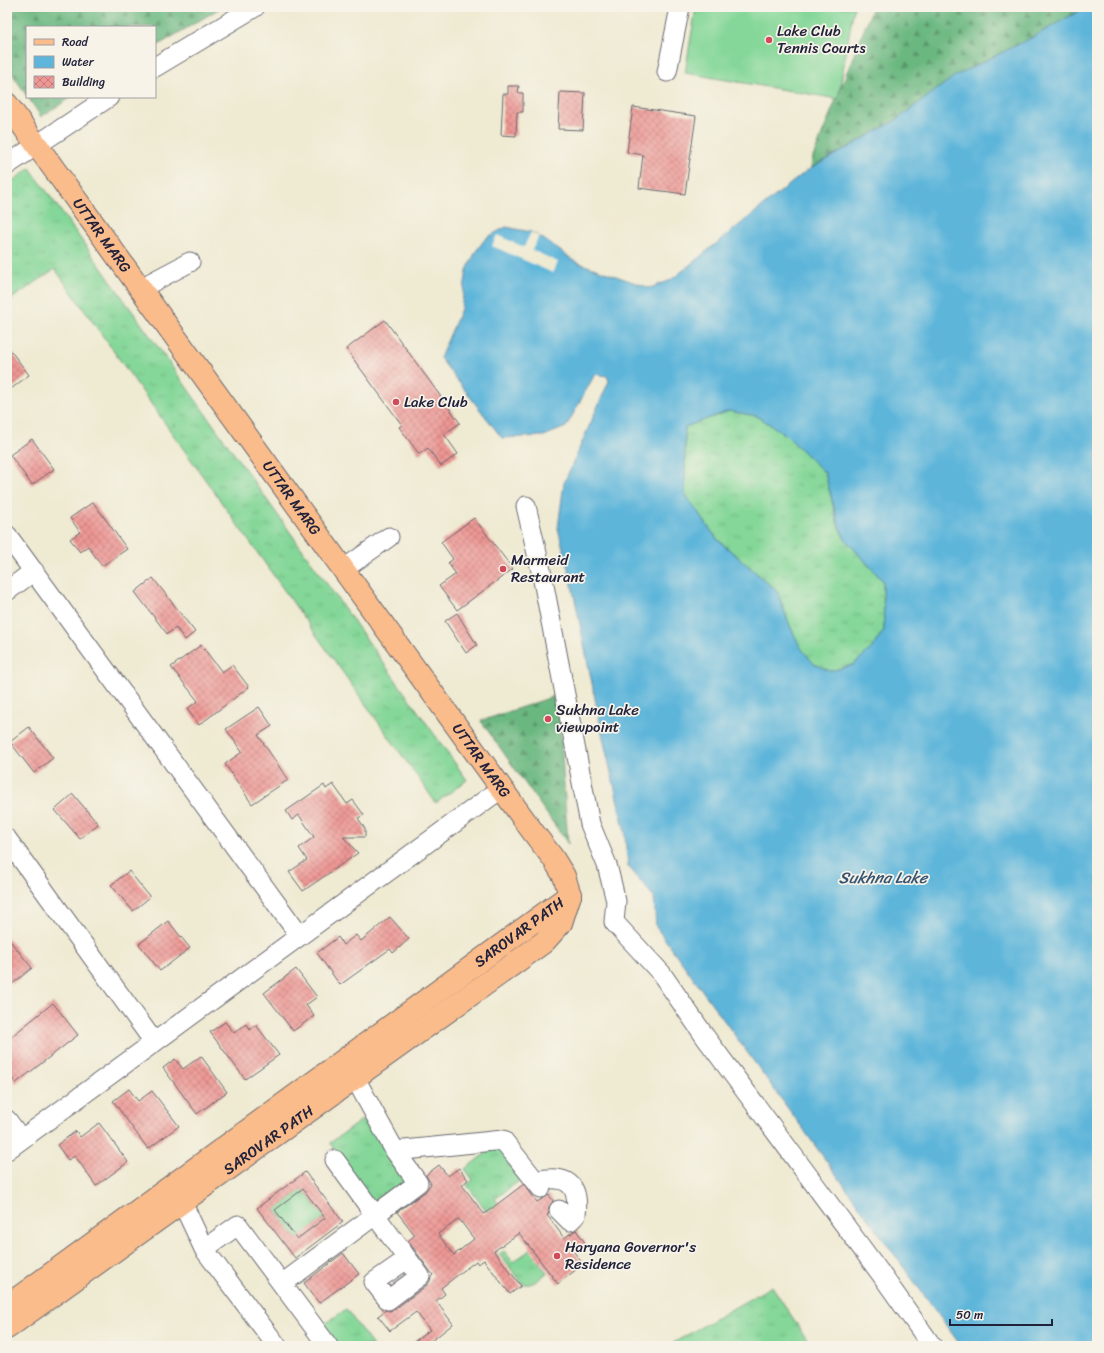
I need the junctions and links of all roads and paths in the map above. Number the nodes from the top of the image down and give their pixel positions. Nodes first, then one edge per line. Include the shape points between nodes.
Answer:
1 (255, 7) edge
2 (680, 7) edge
3 (156, 66) edge
4 (668, 72) dead end
5 (107, 98) edge
6 (7, 104) edge
7 (37, 144) junction
8 (7, 165) edge
9 (190, 262) dead end
10 (141, 288) junction
11 (526, 506) dead end
12 (7, 535) edge
13 (389, 537) dead end
14 (344, 570) junction
15 (34, 571) junction
16 (7, 591) edge
17 (502, 788) junction
18 (7, 839) edge
19 (570, 895) junction
20 (300, 936) junction
21 (154, 1042) junction
22 (355, 1078) junction
23 (7, 1120) edge
24 (14, 1145) edge
25 (395, 1151) junction
26 (336, 1160) dead end
27 (182, 1202) junction
28 (559, 1210) dead end
29 (375, 1215) junction
30 (204, 1248) junction
31 (407, 1259) dead end
32 (282, 1284) junction
33 (7, 1306) edge
34 (7, 1328) edge
35 (277, 1346) edge
36 (328, 1346) edge
37 (932, 1346) edge

1 - 3 street
2 - 4 street
5 - 7 street
6 - 7 main road, UTTAR MARG
7 - 8 street
7 - 10 main road, UTTAR MARG
9 - 10 street
10 - 14 main road, UTTAR MARG
11 - 37 street via 542,575 590,824 607,865 616,900 614,922 661,974
12 - 15 street
13 - 14 street
14 - 17 main road, UTTAR MARG
15 - 16 street
15 - 20 street
17 - 19 main road, UTTAR MARG via 553,858 564,876
17 - 20 street
18 - 21 street
19 - 22 main road, SAROVAR PATH via 561,923 544,942
19 - 33 main road, SAROVAR PATH
20 - 21 street
21 - 24 street
22 - 25 street
22 - 27 main road, SAROVAR PATH
23 - 24 street
25 - 28 street via 503,1140 539,1185 549,1178 568,1183 573,1188 577,1198 576,1215 570,1221
25 - 29 street via 418,1183
26 - 29 street
27 - 30 street
27 - 34 main road, SAROVAR PATH
29 - 31 street
29 - 32 street
30 - 32 street via 238,1225
30 - 35 street
32 - 36 street

